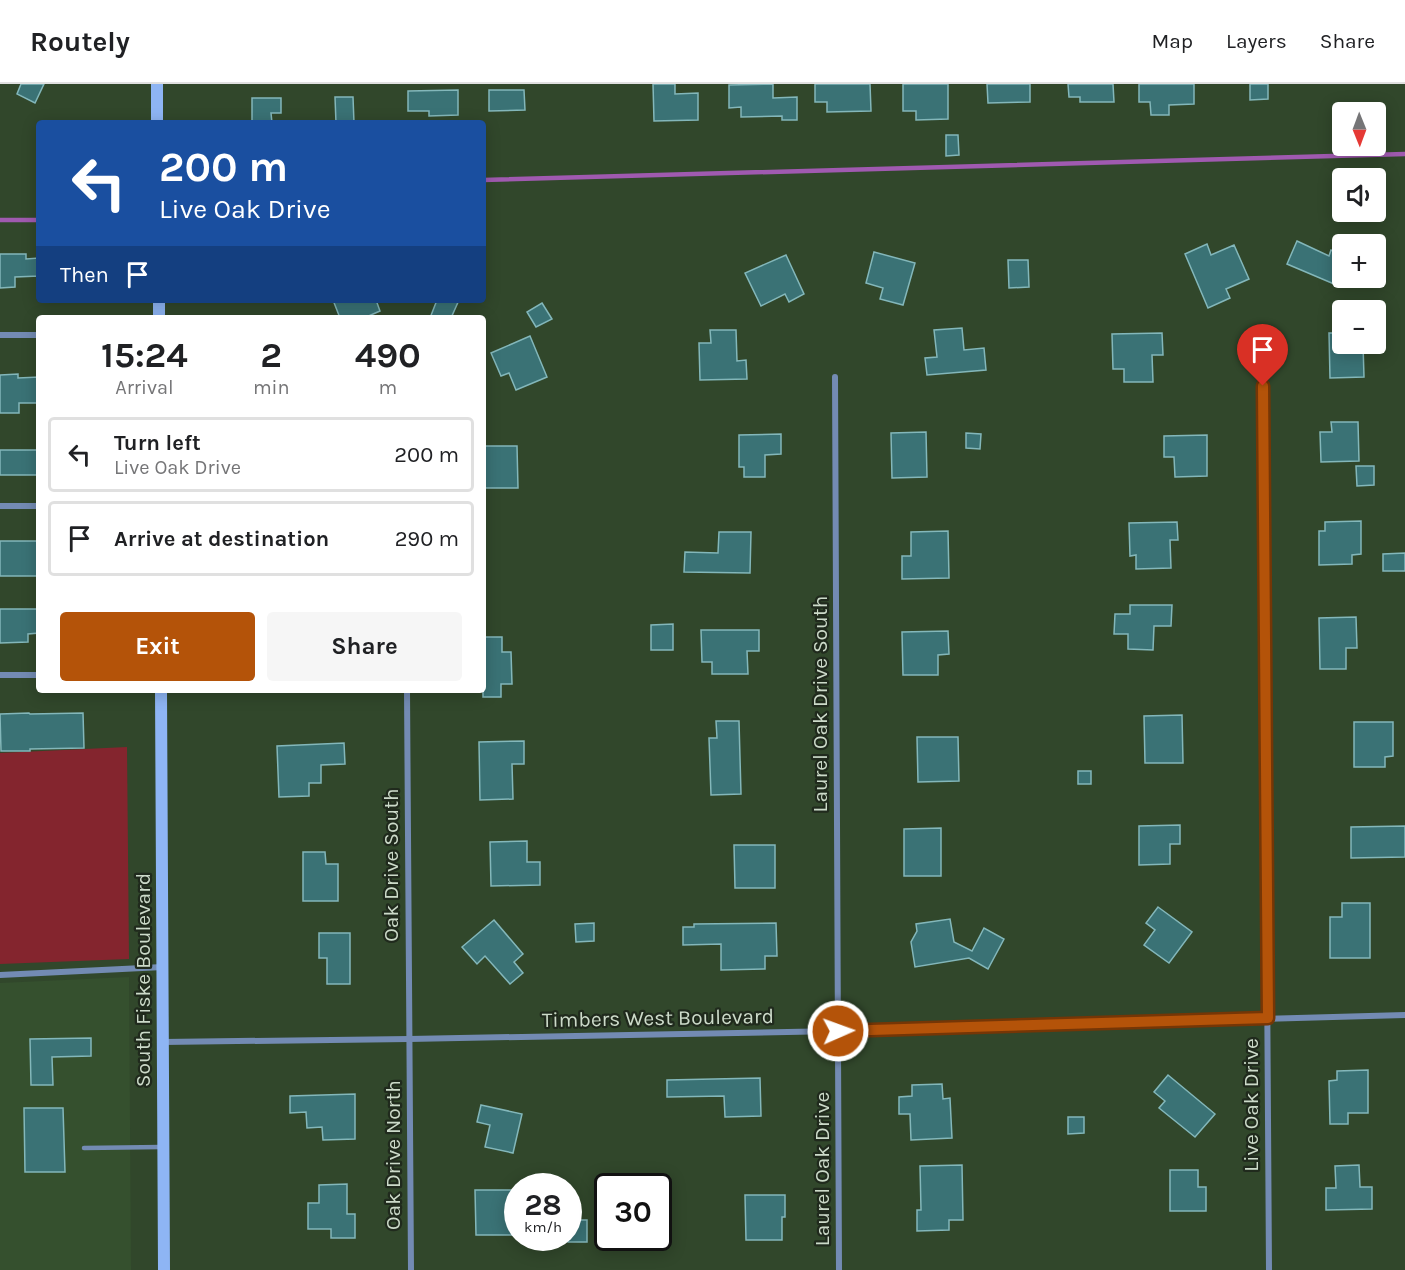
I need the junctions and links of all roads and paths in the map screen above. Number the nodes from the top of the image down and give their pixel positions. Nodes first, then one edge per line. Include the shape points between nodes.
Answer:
1 (157, 84) edge
2 (157, 120) edge
3 (0, 335) edge
4 (36, 335) edge
5 (1263, 363) dead end
6 (835, 377) dead end
7 (0, 506) edge
8 (36, 506) edge
9 (0, 675) edge
10 (36, 675) edge
11 (161, 693) edge
12 (407, 693) edge
13 (163, 967) junction
14 (0, 975) edge
15 (1405, 1015) edge
16 (1268, 1018) junction
17 (838, 1031) junction
18 (409, 1039) junction
19 (163, 1042) junction
20 (164, 1147) junction
21 (84, 1148) dead end
22 (164, 1270) edge
23 (411, 1270) edge
24 (839, 1270) edge
25 (1269, 1270) edge

1 - 2 main road
3 - 4 street
5 - 16 street, Live Oak Drive
6 - 17 street, Laurel Oak Drive South
7 - 8 street
9 - 10 street
11 - 13 main road, South Fiske Boulevard
12 - 18 street, Oak Drive South
13 - 14 street
13 - 19 main road, South Fiske Boulevard
15 - 16 street, Timbers West Boulevard
16 - 17 street, Timbers West Boulevard
16 - 25 street, Live Oak Drive
17 - 18 street, Timbers West Boulevard
17 - 24 street, Laurel Oak Drive
18 - 19 street, Timbers West Boulevard
18 - 23 street, Oak Drive North
19 - 20 main road, South Fiske Boulevard
20 - 21 lane
20 - 22 main road, South Fiske Boulevard

